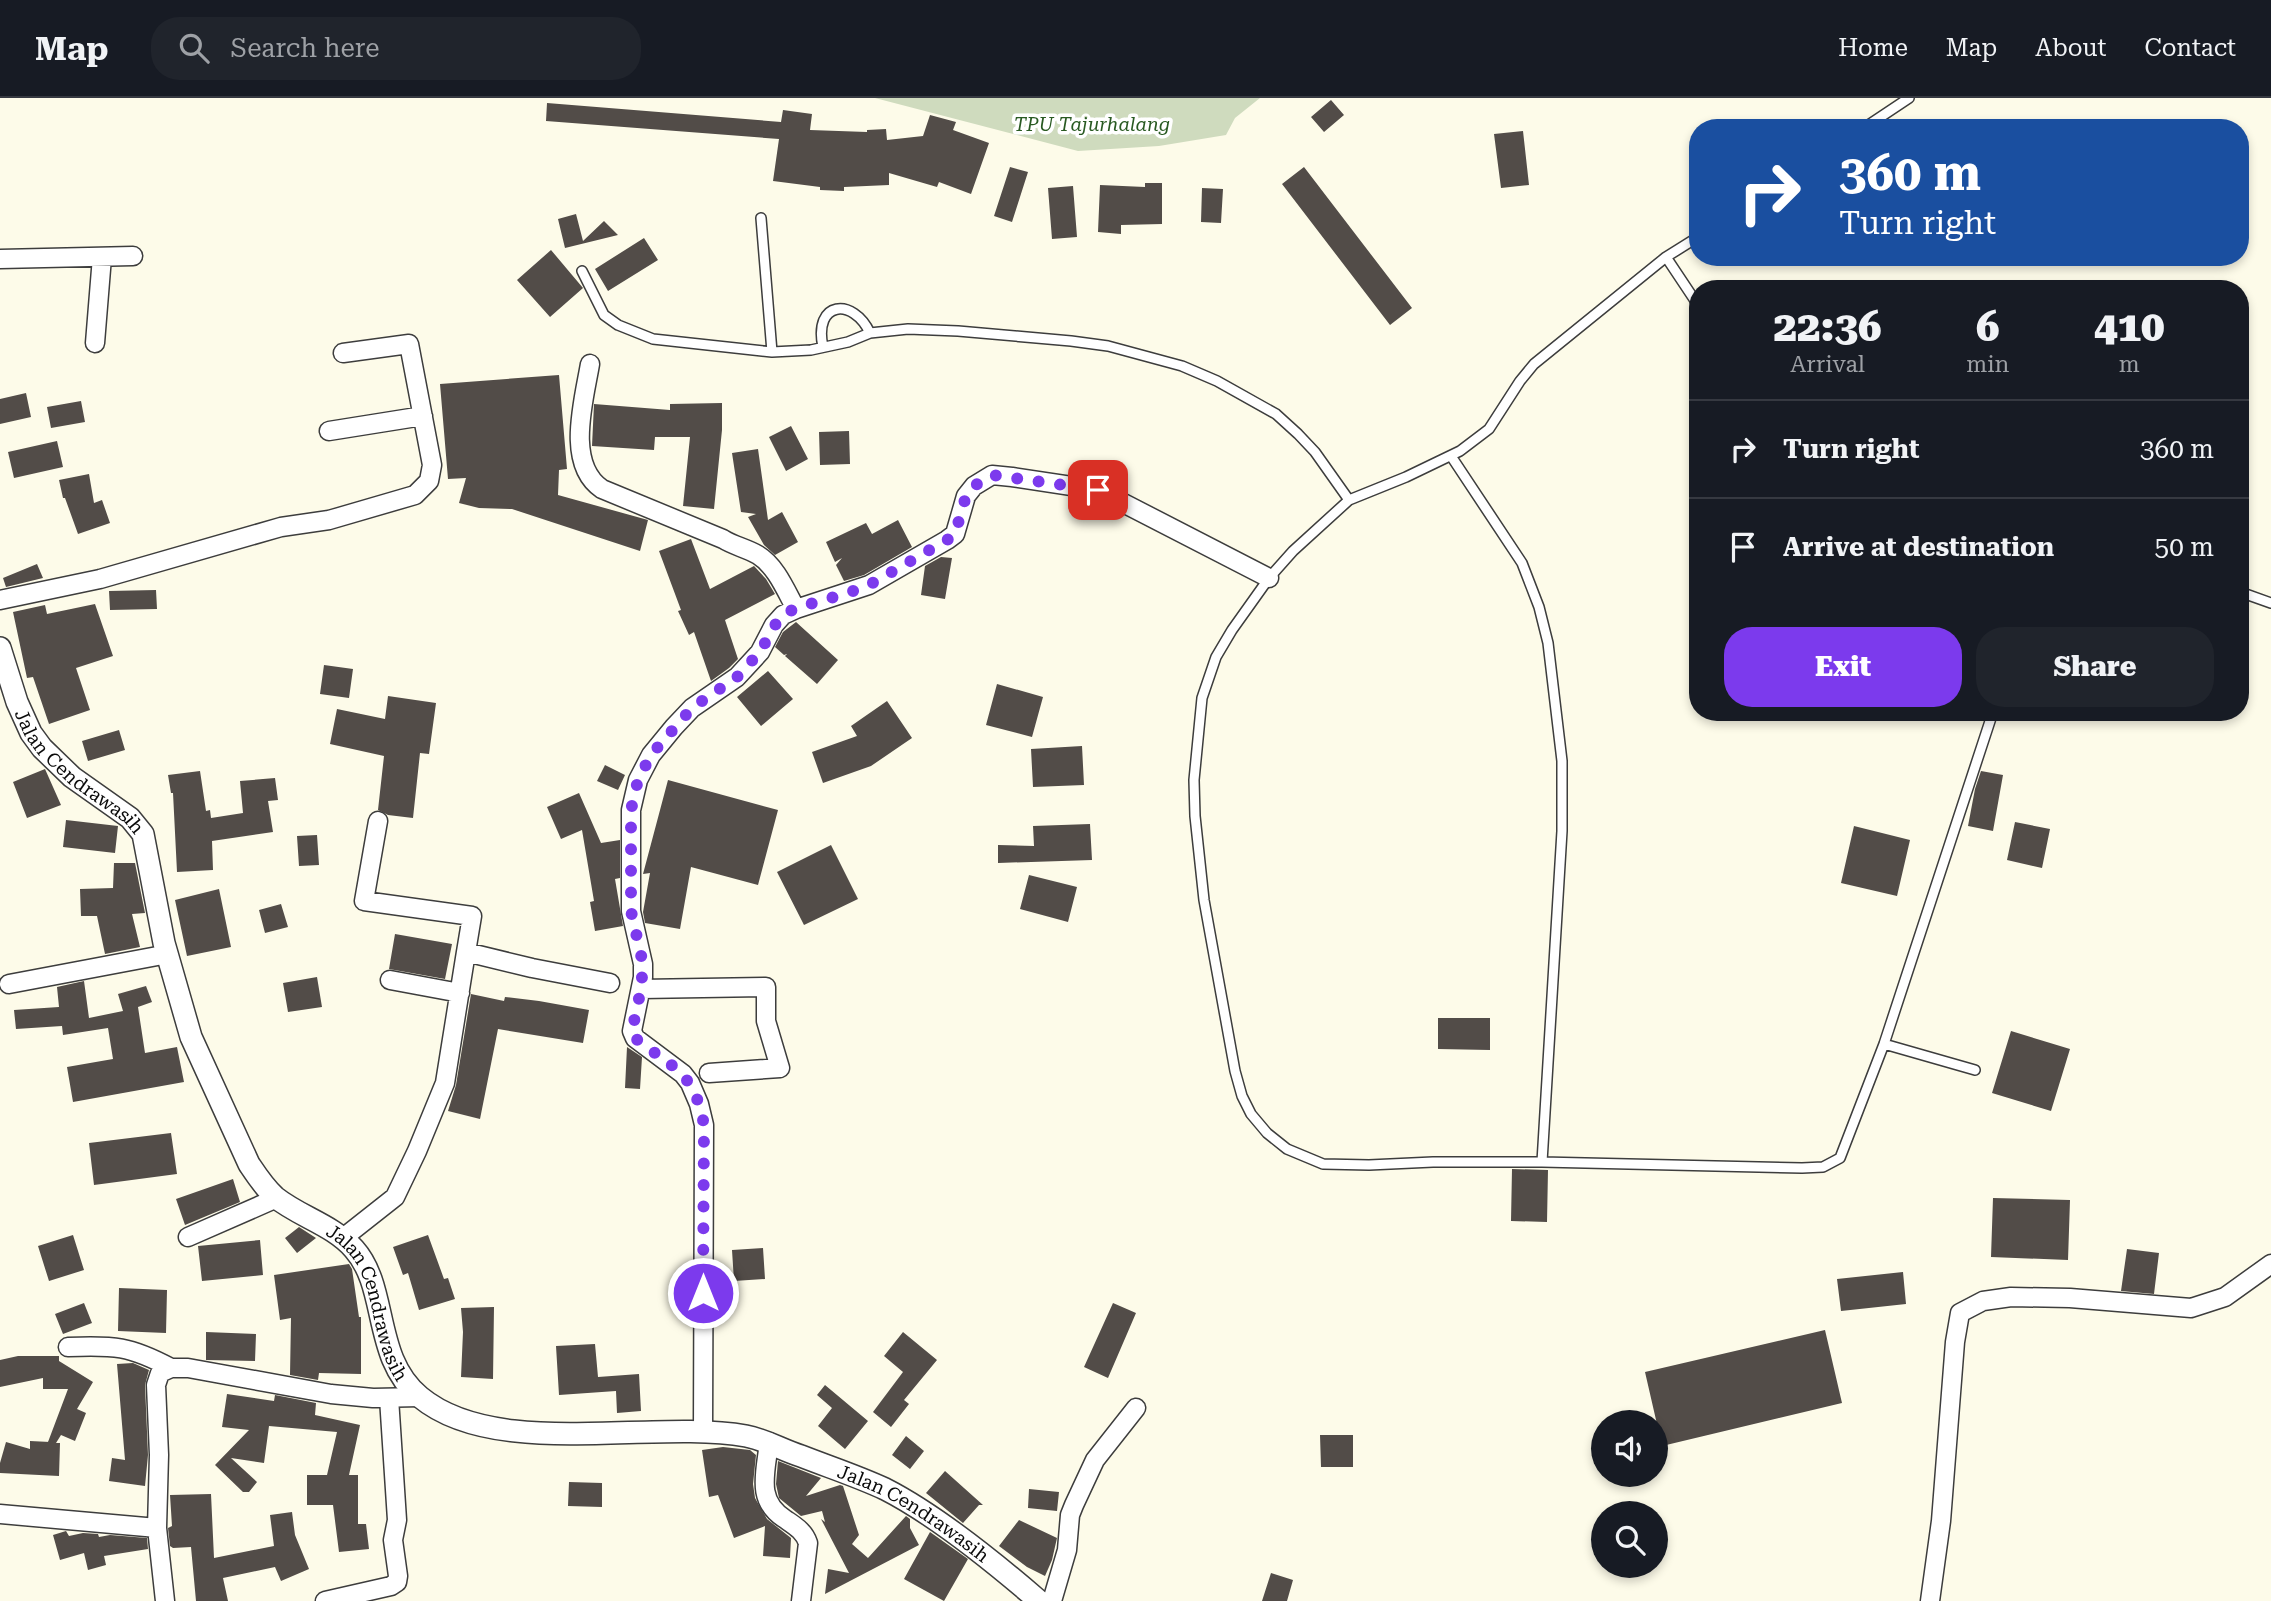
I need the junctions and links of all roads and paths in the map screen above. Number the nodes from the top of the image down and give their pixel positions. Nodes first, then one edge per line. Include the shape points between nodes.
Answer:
1 (1909, 98) edge
2 (1878, 119) edge
3 (761, 218) dead end
4 (1689, 243) edge
5 (133, 256) dead end
6 (103, 257) junction
7 (1666, 257) junction
8 (0, 259) edge
9 (582, 271) dead end
10 (1689, 292) edge
11 (870, 333) junction
12 (95, 342) dead end
13 (823, 347) junction
14 (772, 352) junction
15 (343, 353) dead end
16 (590, 364) dead end
17 (423, 416) junction
18 (329, 431) dead end
19 (1451, 456) junction
20 (1349, 500) junction
21 (1269, 578) junction
22 (2249, 595) edge
23 (0, 600) edge
24 (2271, 603) edge
25 (796, 608) junction
26 (0, 648) edge
27 (1990, 721) edge
28 (378, 821) dead end
29 (466, 952) junction
30 (168, 954) junction
31 (390, 979) dead end
32 (610, 983) dead end
33 (9, 984) dead end
34 (641, 989) junction
35 (460, 993) junction
36 (1884, 1044) junction
37 (1975, 1070) dead end
38 (709, 1073) dead end
39 (1542, 1162) junction
40 (277, 1198) junction
41 (188, 1237) dead end
42 (343, 1238) junction
43 (2271, 1264) edge
44 (68, 1347) dead end
45 (171, 1368) junction
46 (420, 1397) junction
47 (389, 1398) junction
48 (1136, 1408) dead end
49 (703, 1432) junction
50 (769, 1442) junction
51 (0, 1514) edge
52 (157, 1528) junction
53 (165, 1601) edge
54 (326, 1601) edge
55 (801, 1601) edge
56 (1039, 1601) edge
57 (1052, 1601) edge
58 (1930, 1601) edge

1 - 2 lane
3 - 14 lane
4 - 7 lane
5 - 6 street
6 - 8 street
6 - 12 street
7 - 10 lane
7 - 19 lane via 1534,363 1489,429
9 - 14 lane via 604,315 632,332 653,340
11 - 13 lane
11 - 13 lane via 856,315 832,311 821,324
11 - 20 lane via 908,329 1071,341 1182,366 1276,414 1315,452
13 - 14 lane
15 - 17 street via 409,344
16 - 25 street via 579,441 583,467 591,481 755,553 772,567
17 - 18 street
17 - 23 street via 432,465 429,481 415,495 329,520 281,527 100,579
19 - 20 lane
19 - 39 lane via 1522,564 1548,643 1562,761 1562,831
20 - 21 lane
21 - 25 street via 1098,490 992,475 966,496 955,534 947,540 869,585
21 - 39 lane via 1216,657 1202,698 1194,780 1204,900 1242,1096 1267,1133 1287,1149 1323,1164
22 - 24 lane
25 - 34 street via 783,615 760,652 737,677 692,708 674,727 638,780 631,810 631,911 643,964
26 - 30 street, Jalan Cendrawasih via 16,702 41,748 72,777 130,818 143,834
27 - 36 lane
28 - 29 street via 363,901 472,916
29 - 32 street
29 - 35 street
30 - 33 street
30 - 40 street, Jalan Cendrawasih via 207,1076 249,1164
31 - 35 street
34 - 38 street via 766,987 766,1021 780,1068
34 - 49 street via 632,1031 635,1038 683,1074 695,1092 704,1125
35 - 42 street via 445,1083 395,1198
36 - 37 lane
36 - 39 lane via 1840,1158 1823,1167
40 - 41 street
40 - 42 street, Jalan Cendrawasih
42 - 46 street, Jalan Cendrawasih via 366,1268 389,1351 402,1377
43 - 58 street via 2225,1297 2191,1308 2070,1297 2011,1297 1983,1301 1959,1313
44 - 45 street via 109,1346 143,1353
45 - 47 street via 331,1394
45 - 52 street via 160,1373 156,1385
46 - 47 street
46 - 49 street, Jalan Cendrawasih via 449,1415 515,1432
47 - 54 street via 397,1583
48 - 57 street via 1095,1460 1073,1505 1067,1550
49 - 50 street, Jalan Cendrawasih
50 - 55 street via 766,1498 775,1513 805,1534 808,1543
50 - 56 street, Jalan Cendrawasih via 887,1490 936,1520
51 - 52 street
52 - 53 street

